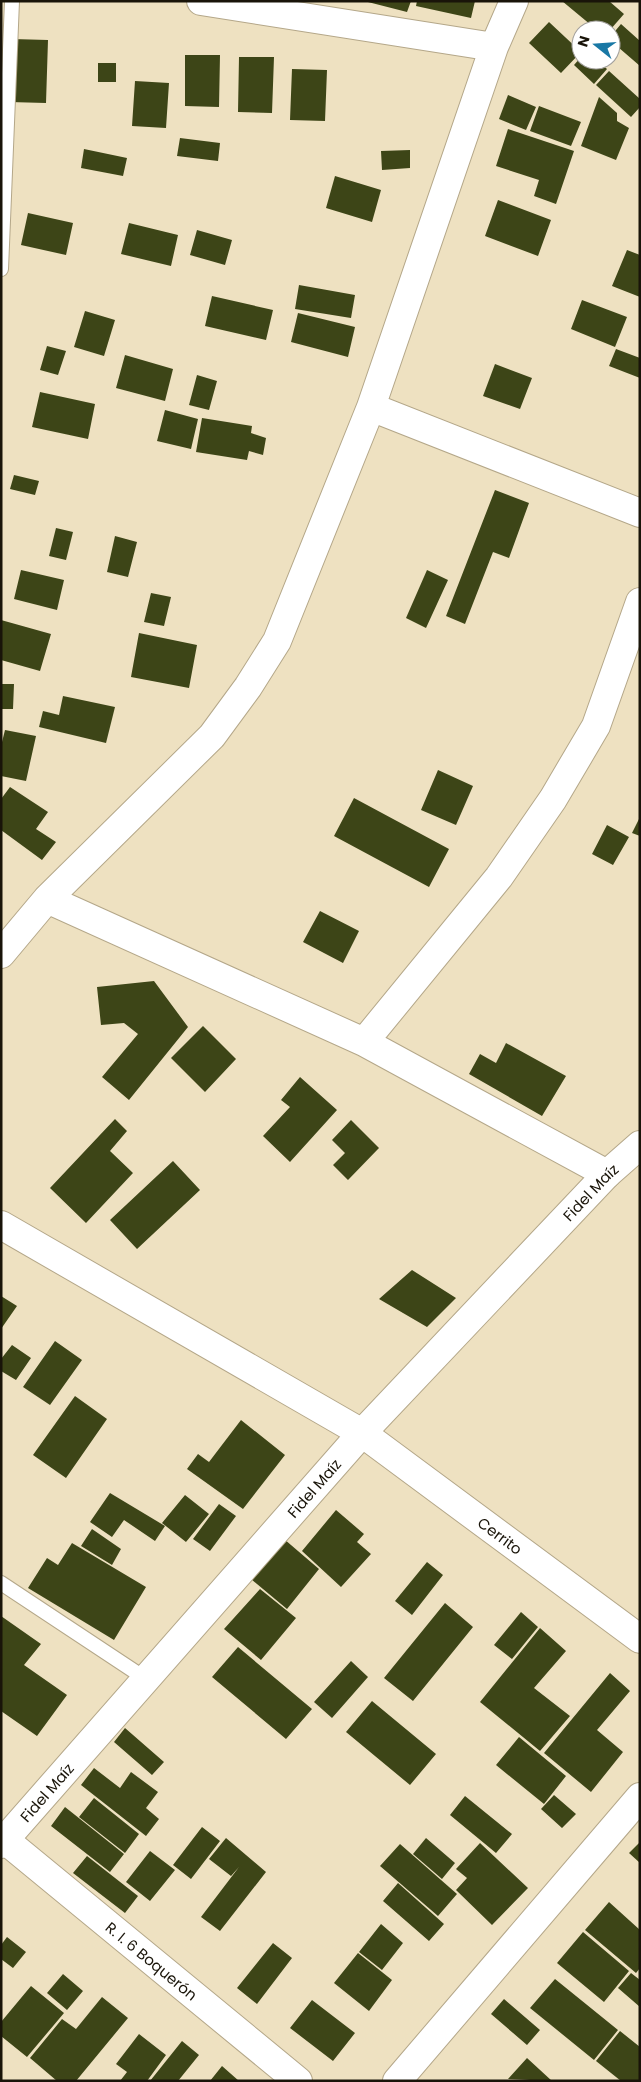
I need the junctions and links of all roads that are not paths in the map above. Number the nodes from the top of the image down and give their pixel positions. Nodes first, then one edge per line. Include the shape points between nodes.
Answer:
1 (12, 1) edge
2 (201, 1) edge
3 (514, 1) edge
4 (494, 47) junction
5 (1, 270) edge
6 (371, 407) junction
7 (640, 513) edge
8 (640, 602) edge
9 (47, 899) junction
10 (1, 954) edge
11 (364, 1042) junction
12 (640, 1145) edge
13 (607, 1174) junction
14 (1, 1224) edge
15 (362, 1433) junction
16 (1, 1584) edge
17 (640, 1639) edge
18 (146, 1679) junction
19 (640, 1797) edge
20 (3, 1842) edge
21 (298, 2081) edge
22 (397, 2081) edge

1 - 5 lane
2 - 4 street
3 - 4 street
4 - 6 street
6 - 7 street
6 - 9 street via 277,641 248,687 212,736
8 - 11 street via 596,726 553,799 499,877
9 - 10 street
9 - 11 street
11 - 13 street
12 - 13 street, Fidel Maíz
13 - 15 street, Fidel Maíz
14 - 15 street, Cerrito
15 - 17 street, Cerrito
15 - 18 street, Fidel Maíz
16 - 18 lane
18 - 20 street, Fidel Maíz
19 - 22 street
20 - 21 street, R. I. 6 Boquerón

